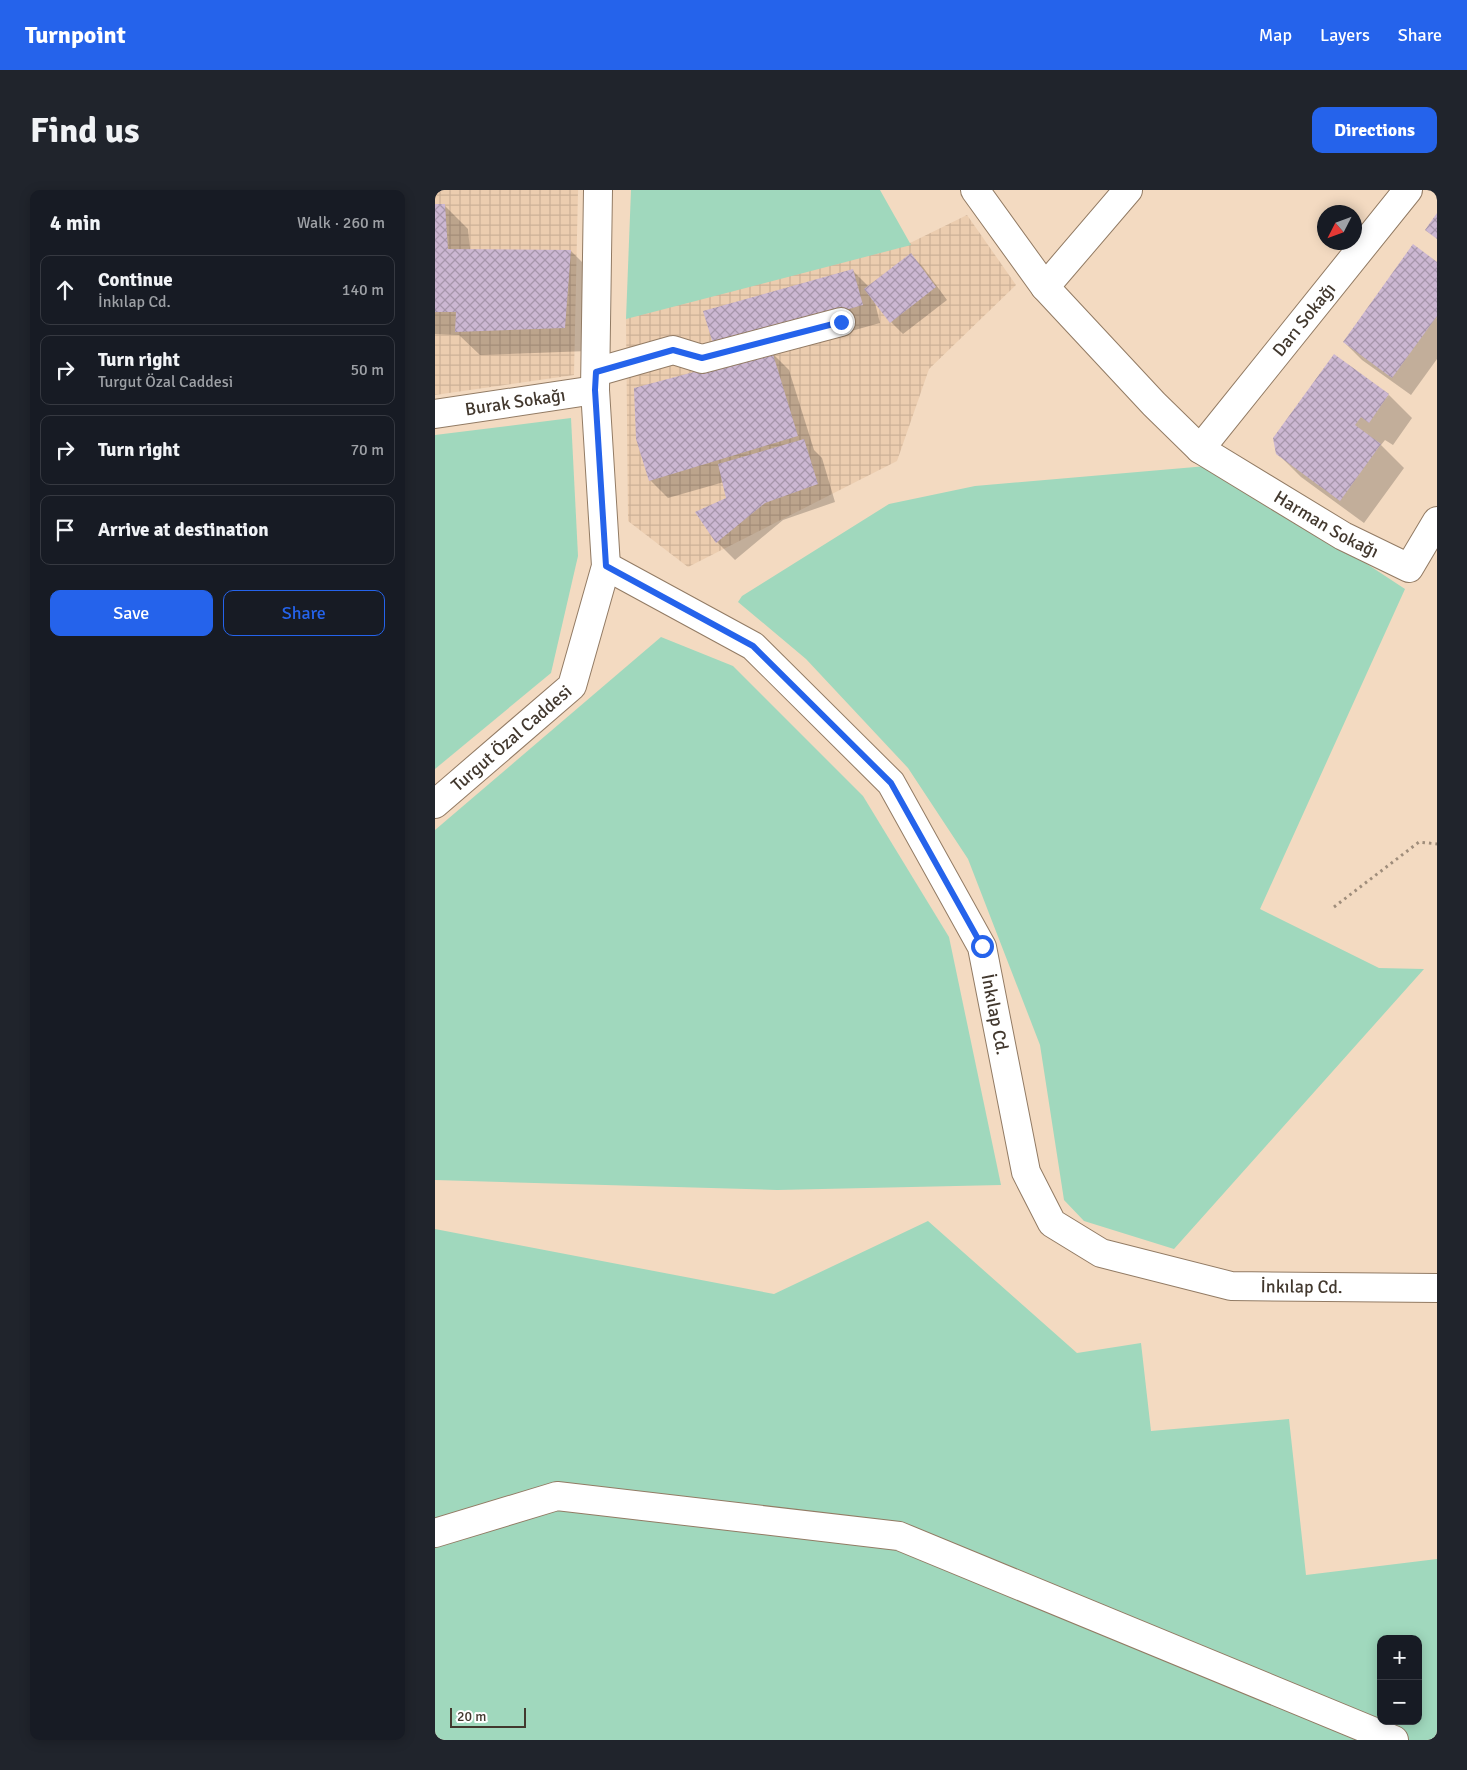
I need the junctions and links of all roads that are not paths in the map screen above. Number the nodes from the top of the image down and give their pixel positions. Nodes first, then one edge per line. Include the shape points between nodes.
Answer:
1 (598, 190) edge
2 (975, 190) edge
3 (1129, 190) edge
4 (1408, 190) edge
5 (1045, 287) junction
6 (841, 322) dead end
7 (595, 381) junction
8 (435, 414) edge
9 (1200, 449) junction
10 (1437, 521) edge
11 (606, 566) junction
12 (435, 804) edge
13 (1437, 1288) edge
14 (435, 1533) edge
15 (1394, 1740) edge

1 - 7 street, Turgut Özal Caddesi
2 - 5 street
3 - 5 street
4 - 9 street, Darı Sokağı
5 - 9 street
6 - 7 street, Burak Sokağı via 702,358 673,350
7 - 8 street, Burak Sokağı
7 - 11 street, Turgut Özal Caddesi
9 - 10 street, Harman Sokağı via 1343,536 1409,568
11 - 12 street, Turgut Özal Caddesi via 572,686
11 - 13 street, İnkılap Cd. via 753,646 891,783 982,946 1026,1172 1052,1223 1101,1253 1231,1286
14 - 15 street via 557,1496 899,1536

